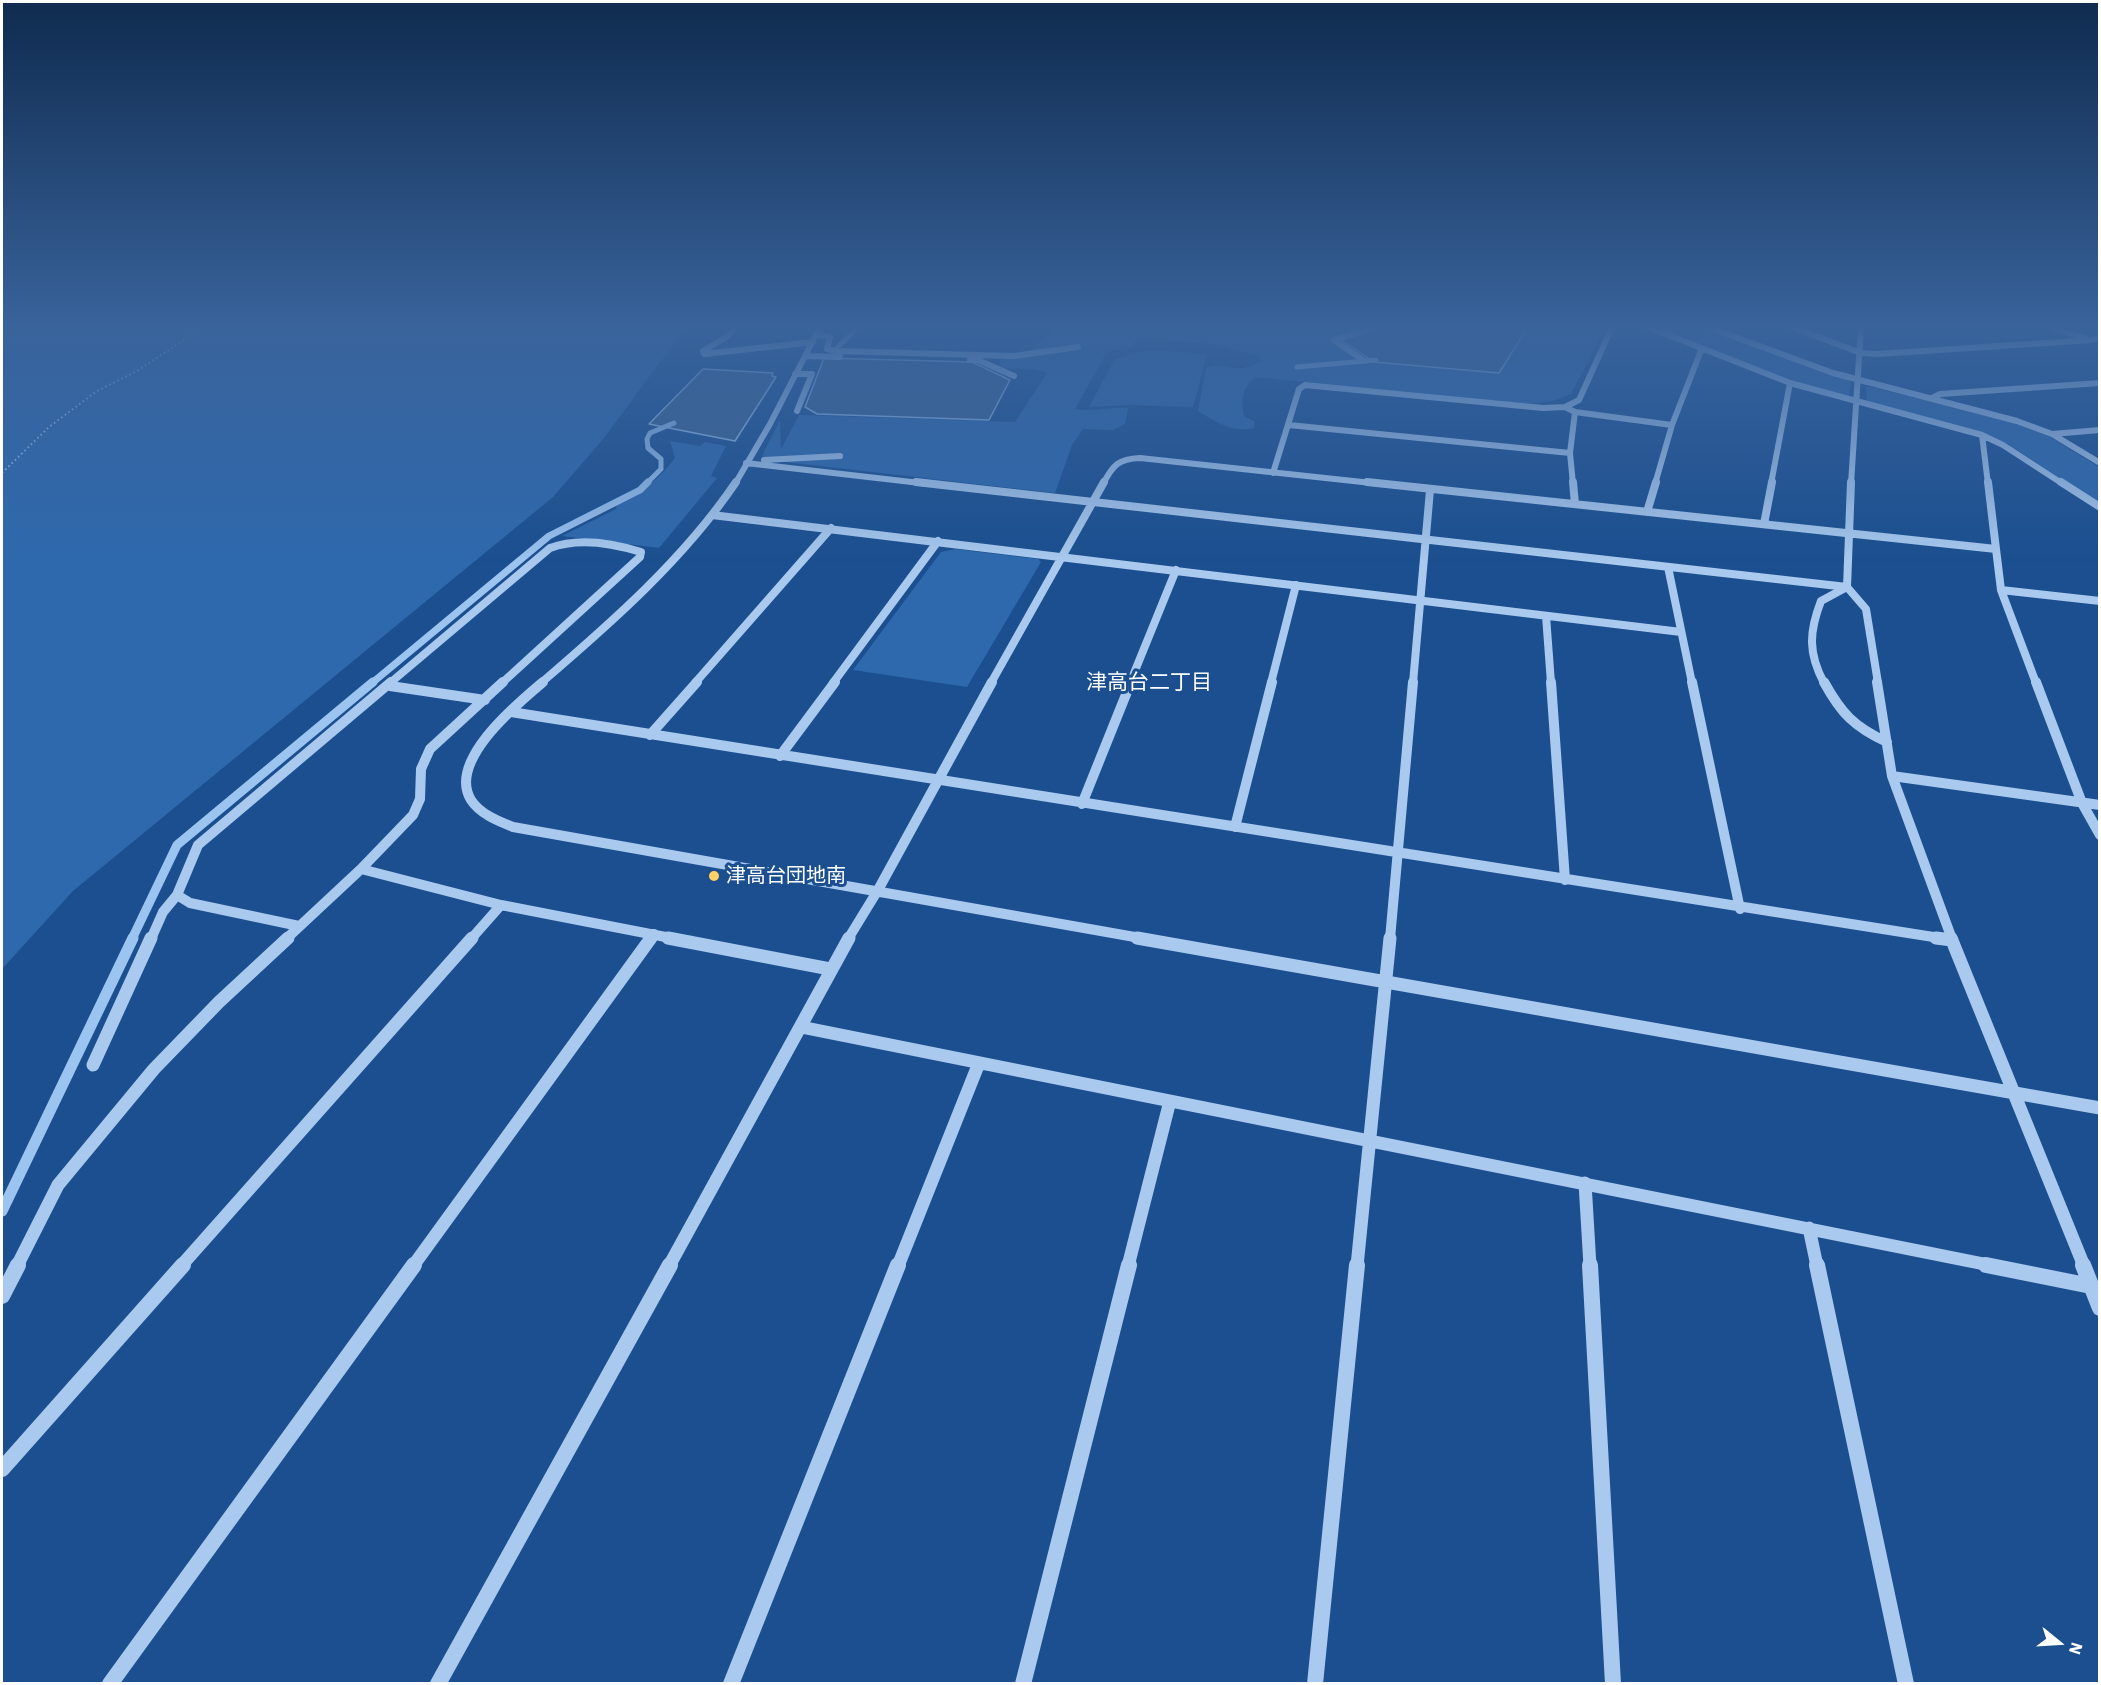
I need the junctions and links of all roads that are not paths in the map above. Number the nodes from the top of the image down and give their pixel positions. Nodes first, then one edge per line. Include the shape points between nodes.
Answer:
1 (778, 406) edge
2 (798, 406) edge
3 (1294, 406) edge
4 (1519, 406) edge
5 (1568, 406) edge
6 (1680, 406) edge
7 (1786, 406) edge
8 (1858, 406) edge
9 (1872, 406) edge
10 (1960, 406) edge
11 (1565, 407) junction
12 (796, 411) dead end
13 (1575, 412) junction
14 (1289, 425) junction
15 (1672, 425) junction
16 (2100, 430) edge
17 (2052, 434) junction
18 (1982, 435) junction
19 (1570, 453) junction
20 (840, 456) dead end
21 (746, 463) junction
22 (2100, 463) edge
23 (1273, 473) junction
24 (1430, 490) junction
25 (1094, 501) junction
26 (1575, 504) junction
27 (2100, 507) edge
28 (1647, 512) junction
29 (712, 515) junction
30 (1764, 524) junction
31 (831, 528) junction
32 (1848, 533) junction
33 (1424, 539) junction
34 (938, 541) junction
35 (1996, 549) junction
36 (1064, 556) junction
37 (1668, 567) junction
38 (1176, 570) junction
39 (1296, 585) junction
40 (1847, 587) junction
41 (2001, 590) junction
42 (1419, 600) junction
43 (2100, 601) edge
44 (1546, 616) junction
45 (1681, 632) junction
46 (390, 686) junction
47 (485, 700) junction
48 (511, 712) junction
49 (650, 735) junction
50 (1887, 742) junction
51 (780, 756) junction
52 (1892, 776) junction
53 (936, 781) junction
54 (2082, 802) junction
55 (1082, 804) junction
56 (2100, 805) edge
57 (1235, 828) junction
58 (2100, 835) edge
59 (1397, 853) junction
60 (361, 868) junction
61 (1565, 880) junction
62 (878, 890) junction
63 (177, 895) junction
64 (501, 905) junction
65 (1740, 909) junction
66 (298, 926) junction
67 (654, 934) junction
68 (1952, 940) junction
69 (830, 969) junction
70 (1386, 981) junction
71 (801, 1027) junction
72 (979, 1063) junction
73 (93, 1065) dead end
74 (2016, 1094) junction
75 (1170, 1101) junction
76 (2100, 1108) edge
77 (1369, 1139) junction
78 (1585, 1183) junction
79 (1809, 1228) junction
80 (2091, 1286) junction
81 (2, 1296) edge
82 (2100, 1308) edge
83 (2, 1469) edge
84 (110, 1683) edge
85 (438, 1683) edge
86 (730, 1683) edge
87 (1023, 1683) edge
88 (1315, 1683) edge
89 (1613, 1683) edge
90 (1906, 1683) edge

1 - 21 street
2 - 12 street
3 - 14 street
4 - 11 street
5 - 11 street
6 - 15 street
7 - 30 street
8 - 32 street
9 - 18 street
10 - 17 street
11 - 13 street
13 - 15 street
13 - 19 street
14 - 19 street
14 - 23 street
15 - 28 street
16 - 17 street
17 - 22 street
18 - 27 street
18 - 35 street
19 - 26 street
20 - 21 street
21 - 25 street
21 - 29 street
23 - 24 street
23 - 25 street via 1124,459 1114,464
24 - 26 street
24 - 33 street
25 - 33 street
25 - 36 street
26 - 28 street
28 - 30 street
29 - 31 street
29 - 48 street via 641,590
30 - 32 street
31 - 34 street
31 - 49 street
32 - 35 street
32 - 40 street
33 - 37 street
33 - 42 street
34 - 36 street
34 - 51 street
35 - 41 street
36 - 38 street
36 - 53 street
37 - 40 street
37 - 45 street
38 - 39 street
38 - 55 street
39 - 42 street
39 - 57 street
40 - 50 street via 1866,609
40 - 50 street via 1821,601 1810,646 1820,675 1841,709 1861,730
41 - 43 street
41 - 54 street
42 - 44 street
42 - 59 street
44 - 45 street
44 - 61 street
45 - 65 street
46 - 47 street
46 - 47 street via 560,542 641,552
46 - 63 street via 198,845
47 - 60 street via 430,749 421,769 420,799 413,815
48 - 49 street
48 - 62 street via 475,752 467,774 469,795 482,814 513,827
49 - 51 street
50 - 52 street
51 - 53 street
52 - 54 street
52 - 68 street
53 - 55 street
53 - 62 street
54 - 56 street
54 - 58 street
55 - 57 street
57 - 59 street
59 - 61 street
59 - 70 street
60 - 64 street
60 - 66 street
61 - 65 street
62 - 69 street
62 - 70 street
63 - 66 street via 190,903
63 - 73 street via 163,912
64 - 67 street
64 - 83 street
65 - 68 street
66 - 81 street via 154,1069 58,1185
67 - 69 street
67 - 84 street
68 - 74 street
69 - 71 street
70 - 74 street
70 - 77 street
71 - 72 street
71 - 85 street
72 - 75 street
72 - 86 street
74 - 76 street
74 - 80 street
75 - 77 street
75 - 87 street
77 - 78 street
77 - 88 street
78 - 79 street
78 - 89 street
79 - 80 street
79 - 90 street
80 - 82 street

